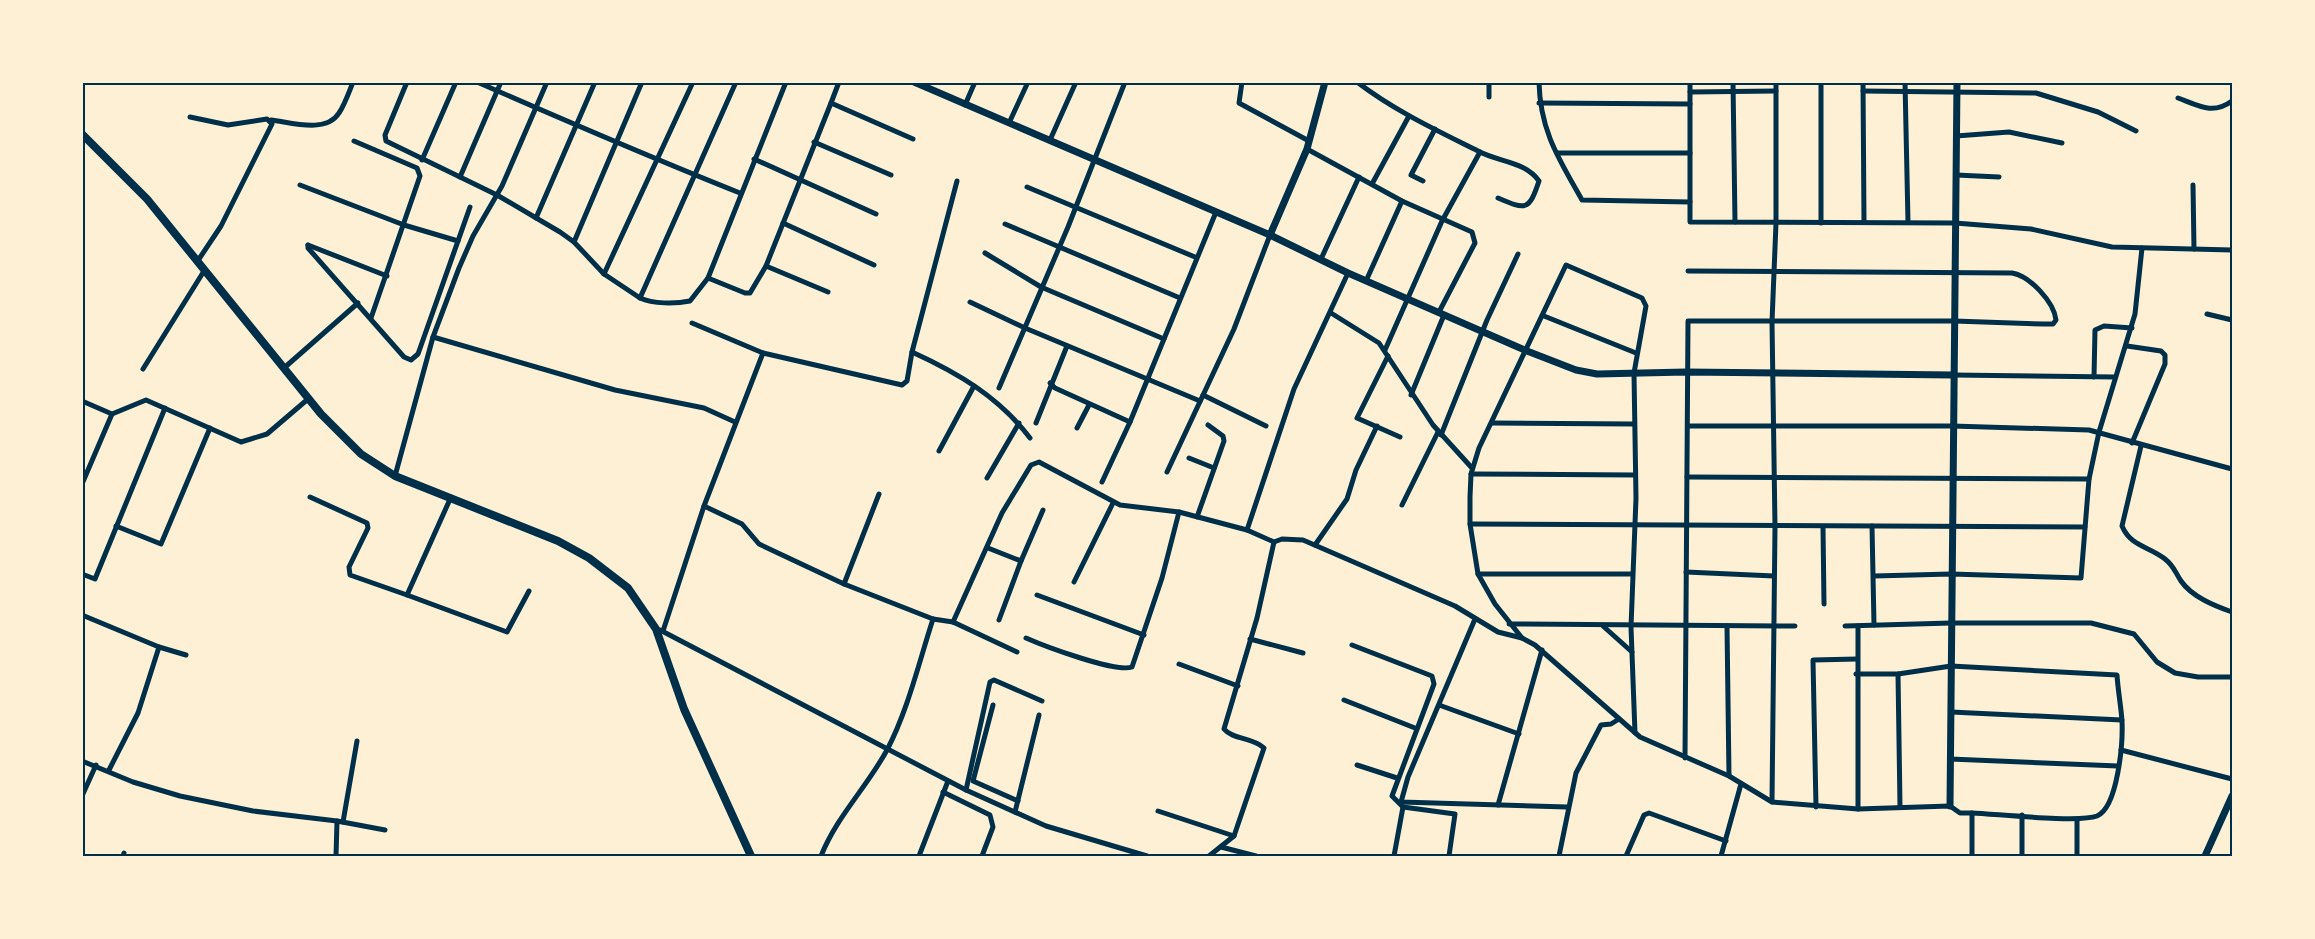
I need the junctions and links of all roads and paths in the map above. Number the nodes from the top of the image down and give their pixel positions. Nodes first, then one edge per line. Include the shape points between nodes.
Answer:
1 (353, 82) edge
2 (407, 82) edge
3 (456, 82) edge
4 (477, 82) edge
5 (501, 82) edge
6 (547, 82) edge
7 (595, 82) edge
8 (642, 82) edge
9 (693, 82) edge
10 (736, 82) edge
11 (786, 82) edge
12 (839, 82) edge
13 (914, 82) edge
14 (975, 82) edge
15 (1028, 82) edge
16 (1076, 82) edge
17 (1125, 82) edge
18 (1242, 82) edge
19 (1324, 82) edge
20 (1357, 82) edge
21 (1489, 82) edge
22 (1539, 82) edge
23 (1690, 82) edge
24 (1733, 82) edge
25 (1776, 82) edge
26 (1821, 82) edge
27 (1863, 82) edge
28 (1905, 82) edge
29 (1957, 82) edge
30 (2010, 82) edge
31 (928, 85) edge
32 (498, 91) junction
33 (1733, 91) junction
34 (1776, 91) junction
35 (1863, 91) junction
36 (2010, 91) junction
37 (1690, 92) junction
38 (1905, 92) junction
39 (1957, 92) junction
40 (1489, 98) dead end
41 (2178, 98) dead end
42 (2232, 101) edge
43 (831, 103) junction
44 (1539, 103) junction
45 (1690, 104) junction
46 (965, 105) junction
47 (537, 106) junction
48 (1409, 116) junction
49 (190, 117) dead end
50 (270, 120) junction
51 (1009, 123) junction
52 (578, 125) junction
53 (1435, 129) junction
54 (2136, 131) dead end
55 (83, 135) edge
56 (1956, 136) junction
57 (913, 139) dead end
58 (1050, 140) junction
59 (354, 141) dead end
60 (1309, 141) junction
61 (814, 142) junction
62 (615, 143) junction
63 (2062, 143) dead end
64 (1307, 149) junction
65 (1480, 152) junction
66 (1557, 153) junction
67 (1690, 153) junction
68 (754, 159) junction
69 (422, 160) junction
70 (659, 160) junction
71 (1094, 160) junction
72 (891, 175) dead end
73 (696, 176) junction
74 (1956, 176) junction
75 (460, 177) junction
76 (1359, 177) junction
77 (1999, 177) dead end
78 (801, 181) junction
79 (957, 181) dead end
80 (1423, 181) dead end
81 (1372, 184) junction
82 (300, 185) dead end
83 (2193, 185) dead end
84 (1027, 187) dead end
85 (740, 193) junction
86 (497, 195) junction
87 (1498, 198) dead end
88 (1402, 201) junction
89 (1690, 202) junction
90 (1076, 206) junction
91 (470, 207) dead end
92 (1216, 212) junction
93 (876, 214) dead end
94 (536, 218) junction
95 (1442, 220) junction
96 (1735, 222) junction
97 (1864, 222) junction
98 (1908, 222) junction
99 (783, 223) junction
100 (1776, 223) junction
101 (1955, 223) junction
102 (1005, 224) dead end
103 (1821, 224) junction
104 (404, 225) junction
105 (1270, 235) junction
106 (458, 241) junction
107 (574, 242) junction
108 (1058, 246) junction
109 (2142, 248) junction
110 (2194, 249) junction
111 (2232, 250) edge
112 (985, 253) dead end
113 (1518, 254) dead end
114 (1195, 257) junction
115 (1321, 259) junction
116 (197, 262) junction
117 (874, 265) dead end
118 (766, 266) junction
119 (204, 271) junction
120 (1689, 271) dead end
121 (1772, 272) junction
122 (1348, 273) junction
123 (1954, 273) junction
124 (604, 274) junction
125 (387, 276) junction
126 (708, 278) junction
127 (1366, 281) junction
128 (1041, 287) junction
129 (828, 292) dead end
130 (640, 298) junction
131 (1180, 298) junction
132 (1406, 299) junction
133 (970, 302) dead end
134 (358, 303) junction
135 (1331, 313) junction
136 (1442, 314) junction
137 (2207, 314) dead end
138 (1544, 316) junction
139 (371, 318) junction
140 (2232, 320) edge
141 (1954, 321) junction
142 (1772, 322) junction
143 (692, 323) dead end
144 (1025, 328) junction
145 (2132, 328) junction
146 (1483, 331) junction
147 (433, 338) junction
148 (1164, 339) junction
149 (1067, 346) junction
150 (2127, 346) junction
151 (1385, 350) junction
152 (1527, 351) junction
153 (912, 352) junction
154 (1636, 353) junction
155 (763, 354) junction
156 (1388, 356) junction
157 (284, 368) junction
158 (143, 369) dead end
159 (1686, 372) junction
160 (1634, 373) junction
161 (1773, 373) junction
162 (1953, 375) junction
163 (2094, 376) junction
164 (2115, 377) junction
165 (1146, 380) junction
166 (1050, 383) junction
167 (974, 386) junction
168 (999, 388) dead end
169 (1411, 394) junction
170 (1203, 395) junction
171 (308, 399) junction
172 (82, 401) edge
173 (1200, 401) junction
174 (1089, 405) junction
175 (165, 408) junction
176 (112, 414) junction
177 (735, 422) junction
178 (1130, 422) junction
179 (1018, 423) junction
180 (1036, 423) dead end
181 (1492, 423) junction
182 (1633, 424) junction
183 (1208, 425) dead end
184 (1266, 426) dead end
185 (1377, 426) junction
186 (1688, 426) junction
187 (1952, 426) junction
188 (1773, 427) junction
189 (210, 428) junction
190 (1077, 428) dead end
191 (2099, 432) junction
192 (1439, 433) junction
193 (1400, 437) dead end
194 (1030, 438) dead end
195 (2132, 443) junction
196 (2141, 446) junction
197 (939, 451) dead end
198 (1189, 458) dead end
199 (1214, 468) junction
200 (2232, 469) edge
201 (1471, 471) junction
202 (1167, 472) dead end
203 (1635, 475) junction
204 (395, 476) junction
205 (1774, 476) junction
206 (1687, 477) junction
207 (1952, 477) junction
208 (987, 478) dead end
209 (2089, 479) junction
210 (1102, 482) dead end
211 (82, 484) edge
212 (879, 494) dead end
213 (451, 496) junction
214 (310, 497) dead end
215 (1113, 503) junction
216 (1402, 505) dead end
217 (705, 506) junction
218 (1043, 510) dead end
219 (1179, 512) junction
220 (1197, 517) junction
221 (1470, 524) junction
222 (1634, 525) junction
223 (116, 526) junction
224 (1775, 526) junction
225 (1872, 526) junction
226 (1952, 526) junction
227 (1687, 527) junction
228 (1823, 527) junction
229 (2085, 527) junction
230 (1247, 530) junction
231 (1274, 542) junction
232 (1315, 545) junction
233 (988, 548) junction
234 (1021, 561) junction
235 (1686, 572) junction
236 (82, 574) edge
237 (1478, 574) junction
238 (1631, 574) junction
239 (1951, 574) junction
240 (1774, 576) junction
241 (1874, 576) junction
242 (1074, 582) dead end
243 (844, 584) junction
244 (529, 591) dead end
245 (407, 595) junction
246 (1037, 595) dead end
247 (1824, 603) dead end
248 (2232, 612) edge
249 (82, 615) edge
250 (933, 618) junction
251 (1475, 619) junction
252 (999, 620) dead end
253 (953, 622) junction
254 (1951, 623) junction
255 (1509, 624) junction
256 (1686, 625) junction
257 (1603, 626) junction
258 (1727, 626) junction
259 (1795, 626) dead end
260 (1845, 626) dead end
261 (1858, 626) junction
262 (1874, 626) junction
263 (1631, 627) junction
264 (1774, 627) junction
265 (660, 630) junction
266 (1144, 635) junction
267 (1026, 638) dead end
268 (1522, 638) junction
269 (1250, 639) junction
270 (1352, 645) dead end
271 (159, 647) junction
272 (1542, 650) junction
273 (1017, 652) dead end
274 (1632, 652) junction
275 (1303, 653) dead end
276 (186, 655) dead end
277 (1857, 659) junction
278 (1179, 664) dead end
279 (1951, 666) junction
280 (1856, 674) junction
281 (1898, 674) junction
282 (2232, 677) edge
283 (1238, 686) junction
284 (1344, 700) dead end
285 (1042, 701) dead end
286 (993, 705) dead end
287 (1439, 705) junction
288 (1951, 712) junction
289 (1039, 715) dead end
290 (1619, 719) junction
291 (2122, 720) junction
292 (1415, 728) junction
293 (1635, 733) junction
294 (1520, 734) junction
295 (357, 741) dead end
296 (886, 750) junction
297 (2121, 750) junction
298 (1684, 758) junction
299 (1950, 759) junction
300 (82, 761) edge
301 (96, 765) junction
302 (1357, 765) dead end
303 (2118, 766) junction
304 (109, 770) junction
305 (1730, 776) junction
306 (1397, 778) junction
307 (2232, 779) edge
308 (948, 781) junction
309 (1741, 784) junction
310 (966, 790) junction
311 (943, 792) junction
312 (82, 796) edge
313 (2232, 796) edge
314 (1018, 801) junction
315 (1772, 802) junction
316 (1498, 805) junction
317 (1900, 806) junction
318 (1950, 806) junction
319 (1403, 807) junction
320 (1568, 807) junction
321 (1816, 807) junction
322 (1858, 809) junction
323 (1158, 811) dead end
324 (1015, 812) junction
325 (1972, 813) junction
326 (2022, 815) junction
327 (2076, 819) junction
328 (340, 822) junction
329 (385, 830) dead end
330 (1234, 836) junction
331 (1726, 841) junction
332 (1221, 847) junction
333 (336, 856) edge
334 (751, 856) edge
335 (821, 856) edge
336 (919, 856) edge
337 (982, 856) edge
338 (1147, 856) edge
339 (1209, 856) edge
340 (1256, 856) edge
341 (1394, 856) edge
342 (1449, 856) edge
343 (1558, 856) edge
344 (1626, 856) edge
345 (1721, 856) edge
346 (1972, 856) edge
347 (2022, 856) edge
348 (2077, 856) edge
349 (2205, 856) edge

1 - 50 street via 339,114 327,122 314,125
2 - 69 street via 385,138
3 - 69 street
4 - 32 street
5 - 32 street
6 - 47 street
7 - 52 street
8 - 62 street
9 - 70 street
10 - 73 street
11 - 68 street
12 - 43 street
13 - 31 street
14 - 46 street
15 - 51 street
16 - 58 street
17 - 71 street
18 - 60 street via 1239,103
19 - 60 street
20 - 48 street
21 - 40 street
22 - 44 street
23 - 37 street
24 - 33 street
25 - 34 street
26 - 103 street
27 - 35 street
28 - 38 street
29 - 39 street
30 - 36 street
31 - 46 street
32 - 47 street
32 - 75 street
33 - 34 street
33 - 37 street
33 - 96 street
34 - 100 street
35 - 38 street
35 - 97 street
36 - 39 street
36 - 54 street via 2059,99
37 - 45 street
38 - 39 street
38 - 98 street
39 - 56 street
41 - 42 street via 2209,110 2223,108
43 - 57 street
43 - 61 street
44 - 45 street
44 - 66 street via 1550,143
45 - 67 street
46 - 51 street
47 - 52 street
47 - 86 street
48 - 53 street
48 - 81 street
49 - 50 street via 228,125
50 - 116 street via 272,123 221,226
51 - 58 street
52 - 62 street
52 - 94 street
53 - 65 street
53 - 80 street via 1411,176
55 - 116 main road via 147,199
56 - 63 street via 2009,132
56 - 74 street
58 - 71 street
59 - 104 street via 418,170 420,178
60 - 64 street
61 - 72 street
61 - 78 street
62 - 70 street
62 - 107 street
64 - 76 street
64 - 105 street
65 - 87 street via 1521,166 1539,181 1532,203 1526,206
65 - 95 street
66 - 67 street
66 - 89 street via 1582,200
67 - 89 street
68 - 78 street
68 - 85 street
69 - 75 street
70 - 73 street
70 - 124 street
71 - 90 street
71 - 92 street
73 - 85 street
73 - 130 street
74 - 77 street
74 - 101 street
75 - 86 street
76 - 81 street
76 - 115 street
78 - 93 street
78 - 99 street
79 - 153 street
81 - 88 street
82 - 104 street
83 - 110 street
84 - 90 street
85 - 126 street
86 - 94 street
86 - 147 street via 473,236
88 - 95 street
88 - 127 street
89 - 96 street via 1690,222
90 - 108 street
90 - 114 street
91 - 106 street
92 - 105 street
92 - 114 street
94 - 107 street
95 - 132 street
95 - 136 street via 1472,232 1475,243
96 - 100 street
97 - 98 street
97 - 103 street
98 - 101 street
99 - 117 street
99 - 118 street
100 - 103 street
100 - 121 street
101 - 109 street via 2031,229 2112,247
101 - 123 street
102 - 108 street
104 - 106 street
104 - 125 street
105 - 115 street
105 - 170 street via 1234,329
106 - 139 street via 416,357 404,357
107 - 124 street
108 - 128 street
108 - 131 street
109 - 110 street
109 - 145 street
110 - 111 street
112 - 128 street
113 - 146 street
114 - 131 street
115 - 122 street
116 - 119 main road
118 - 126 street via 750,293
118 - 129 street
119 - 157 main road
119 - 158 street
120 - 121 street
121 - 123 street
121 - 142 street
122 - 127 street
122 - 135 street
123 - 141 street
123 - 141 street via 2020,275 2050,303 2055,315 2053,324
124 - 130 street
125 - 134 street via 309,244 308,248
125 - 139 street
126 - 130 street via 690,301
127 - 132 street
128 - 144 street
128 - 148 street
131 - 148 street
132 - 136 street
132 - 151 street
133 - 144 street
134 - 139 street
134 - 157 street
135 - 151 street
135 - 230 street via 1294,389
136 - 146 street
136 - 169 street
137 - 140 street
138 - 152 street
138 - 154 street
138 - 154 street via 1566,265 1642,298 1646,306
141 - 142 street
141 - 162 street
142 - 159 street via 1688,321
142 - 161 street
143 - 155 street
144 - 149 street
144 - 168 street
145 - 150 street
145 - 163 street via 2104,326 2095,330
146 - 152 street
146 - 192 street
147 - 177 street via 615,390 704,408
147 - 204 street
148 - 165 street
149 - 165 street
149 - 166 street
150 - 164 street
150 - 195 street via 2165,355 2165,364
151 - 156 street
152 - 160 street via 1576,370
152 - 181 street
153 - 155 street via 907,381 902,386
153 - 167 street
154 - 160 street
155 - 177 street
156 - 169 street
156 - 185 street via 1357,418
157 - 171 main road
159 - 160 street
159 - 161 street
159 - 186 street
160 - 182 street
161 - 162 street
161 - 188 street
162 - 163 street
162 - 187 street
163 - 164 street
164 - 191 street
165 - 173 street
165 - 178 street
166 - 174 street
166 - 180 street
167 - 179 street
167 - 197 street
169 - 192 street
170 - 173 street
170 - 184 street
171 - 189 street via 273,430 251,440 241,442
171 - 204 main road via 361,454
172 - 176 street
173 - 202 street
174 - 178 street
174 - 190 street
175 - 176 street via 146,400
175 - 189 street
175 - 223 street
176 - 211 street
177 - 217 street
178 - 210 street
179 - 194 street
179 - 208 street
181 - 182 street
181 - 201 street
182 - 203 street
183 - 199 street via 1224,438
185 - 193 street
185 - 232 street via 1347,499
186 - 188 street
186 - 206 street
187 - 188 street
187 - 191 street
187 - 207 street
188 - 205 street
189 - 223 street via 161,544
191 - 195 street
191 - 209 street
192 - 201 street
192 - 216 street
195 - 196 street
196 - 200 street
196 - 248 street via 2122,526 2126,535 2133,543 2175,566 2181,581 2208,603
198 - 199 street
199 - 220 street
201 - 203 street
201 - 221 street
203 - 222 street
204 - 213 main road
205 - 206 street
205 - 207 street
205 - 224 street
206 - 227 street
207 - 209 street
207 - 226 street
209 - 229 street
212 - 243 street
213 - 245 street
213 - 265 main road via 589,558 628,588
214 - 245 street via 367,524 349,567 350,575
215 - 219 street
215 - 233 street via 1039,462 1031,465 1013,494
215 - 242 street
217 - 243 street via 742,524 759,544
217 - 265 street
218 - 234 street
219 - 220 street
219 - 266 street
220 - 230 street
221 - 222 street
221 - 237 street
222 - 227 street
222 - 238 street
223 - 236 street via 95,579
224 - 227 street
224 - 228 street
224 - 240 street
225 - 226 street
225 - 228 street
225 - 241 street
226 - 229 street
226 - 239 street
227 - 235 street
228 - 247 street
229 - 239 street via 2081,578
230 - 231 street
231 - 232 street via 1303,540
231 - 269 street
232 - 251 street via 1455,606
233 - 234 street
233 - 253 street
234 - 252 street
235 - 240 street
235 - 256 street
237 - 238 street
237 - 255 street
238 - 263 street
239 - 241 street
239 - 254 street
240 - 264 street
241 - 262 street
243 - 250 street
244 - 245 street via 507,632
246 - 266 street
249 - 271 street
250 - 253 street
250 - 296 street
251 - 268 street via 1498,632
251 - 287 street
253 - 273 street
254 - 262 street
254 - 279 street
254 - 282 street via 2091,623 2134,634 2157,662 2175,673
255 - 257 street
255 - 268 street
256 - 258 street
256 - 263 street
256 - 298 street
257 - 263 street
257 - 274 street
258 - 264 street
258 - 305 street
259 - 264 street
260 - 261 street
261 - 262 street
261 - 277 street
263 - 274 street
264 - 315 street
265 - 296 street
265 - 334 main road via 684,709
266 - 267 street via 1132,667 1126,669
268 - 272 street
269 - 275 street
269 - 283 street
270 - 292 street via 1432,676 1434,684
271 - 276 street
271 - 304 street via 141,706
272 - 290 street
272 - 294 street
274 - 293 street
277 - 280 street
277 - 321 street via 1813,660
278 - 283 street
279 - 281 street
279 - 288 street
279 - 291 street via 2117,675
280 - 281 street
280 - 322 street
281 - 317 street
283 - 330 street via 1224,729 1259,742 1264,748
284 - 292 street
285 - 310 street via 994,680 990,682
286 - 314 street via 973,780
287 - 294 street
287 - 316 street via 1401,802
288 - 291 street
288 - 299 street
289 - 314 street
290 - 293 street
290 - 320 street via 1600,724 1576,773
291 - 297 street
292 - 306 street
293 - 298 street
294 - 316 street
295 - 328 street
296 - 308 street
296 - 335 street via 837,822
297 - 303 street
297 - 307 street
298 - 305 street
299 - 303 street
299 - 318 street
300 - 301 street
301 - 304 street
301 - 312 street
302 - 306 street
303 - 327 street via 2111,801 2099,815
304 - 328 street via 133,782 180,796 253,812
305 - 309 street
306 - 319 street via 1392,796
308 - 310 street
308 - 311 street
309 - 315 street
309 - 331 street
310 - 324 street
311 - 336 street
311 - 337 street via 990,815 993,827
313 - 349 street
314 - 324 street
315 - 321 street
316 - 320 street
317 - 318 street
317 - 322 street
318 - 325 street via 1960,813
319 - 341 street
319 - 342 street via 1455,813
320 - 343 street
321 - 322 street
323 - 330 street
324 - 338 street via 1046,826
325 - 326 street
325 - 346 street
326 - 327 street
326 - 347 street
327 - 348 street
328 - 329 street
328 - 333 street
330 - 332 street
331 - 344 street via 1649,813 1644,815
331 - 345 street
332 - 339 street
332 - 340 street

